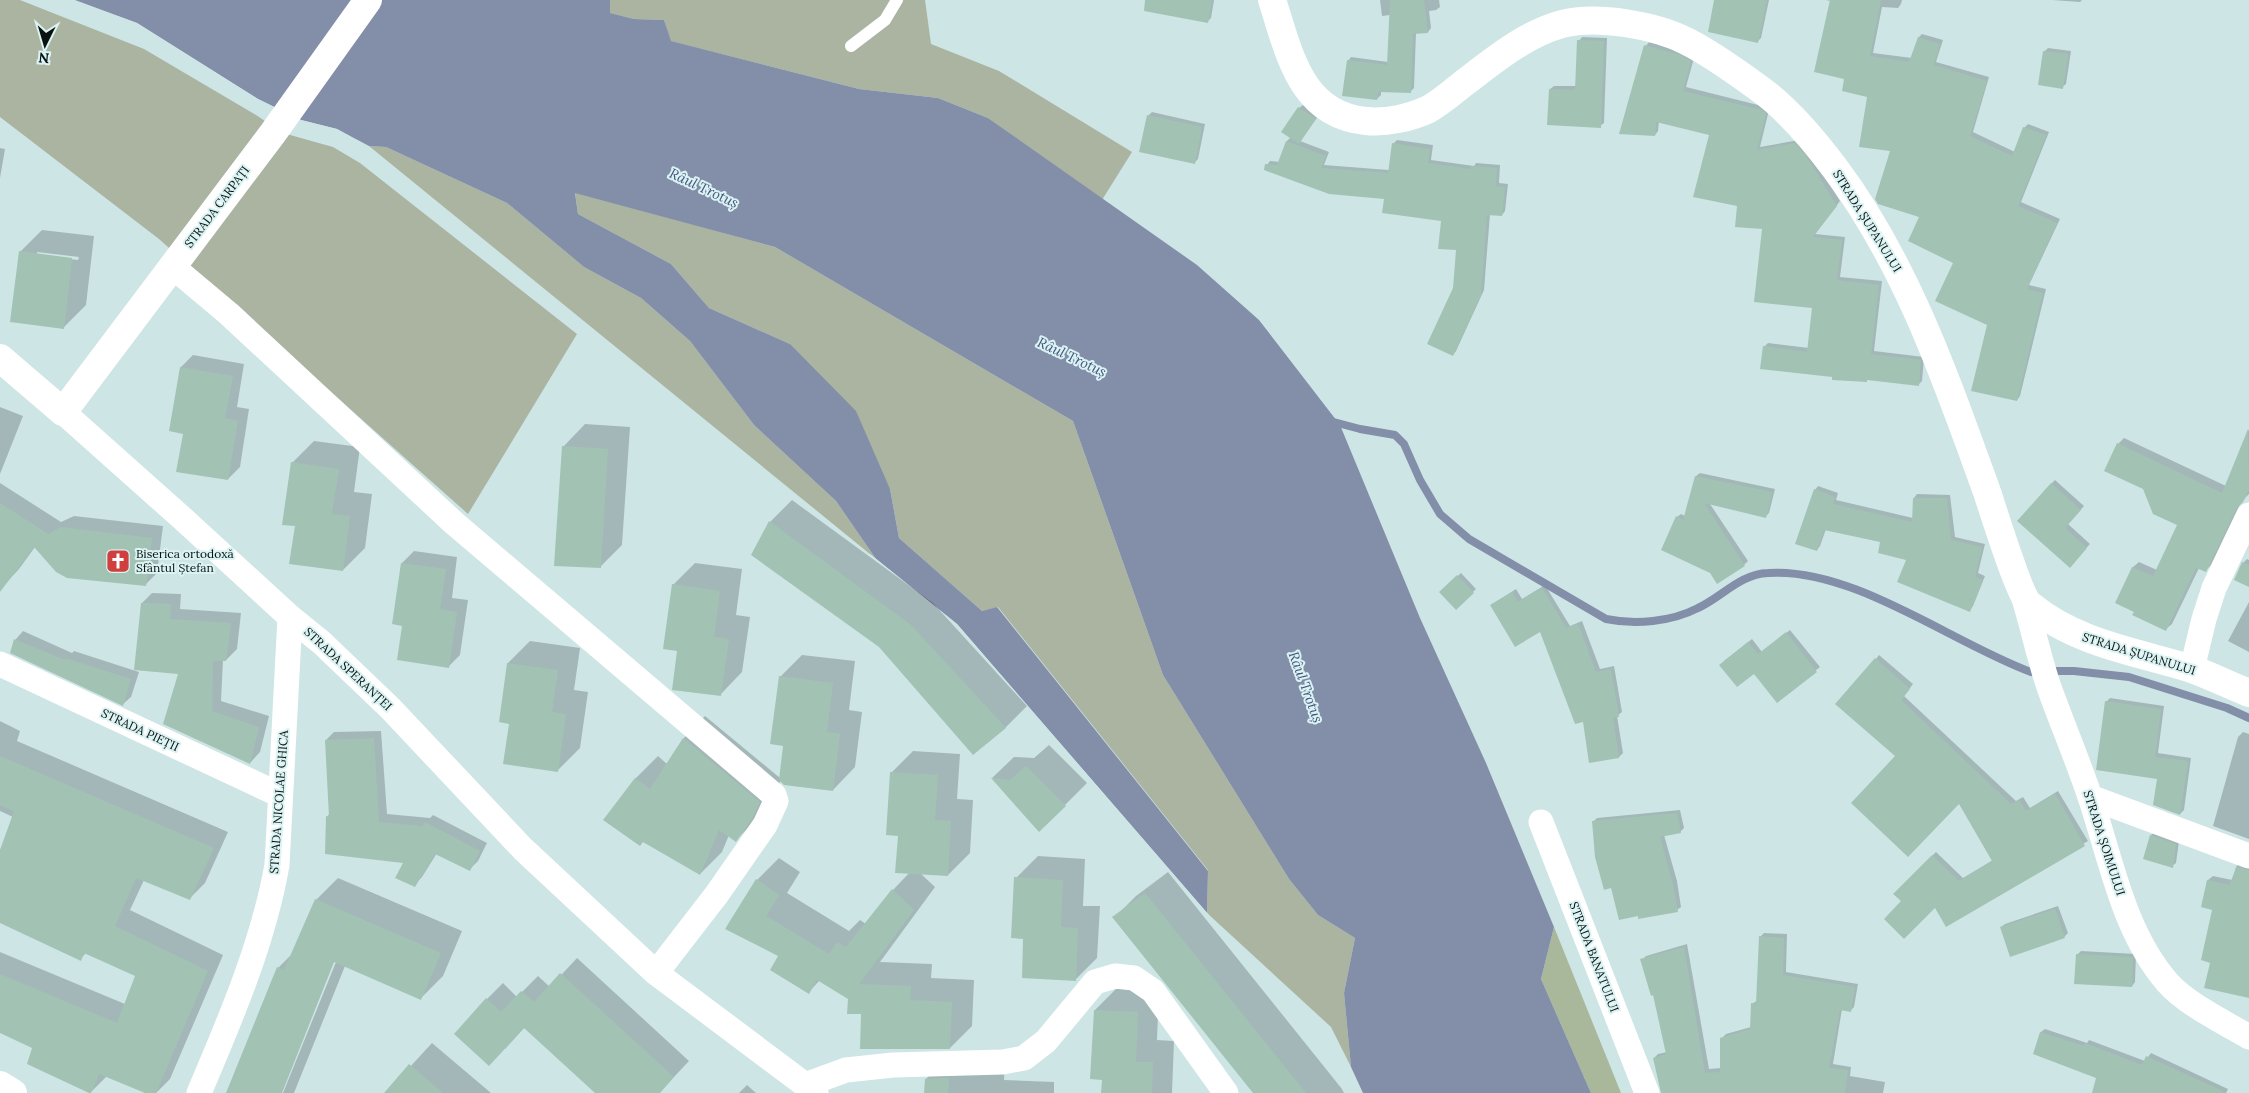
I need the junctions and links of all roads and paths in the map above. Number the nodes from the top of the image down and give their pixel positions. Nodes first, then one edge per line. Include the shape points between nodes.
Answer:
1 (368, 0) edge
2 (897, 0) edge
3 (1272, 0) edge
4 (850, 46) dead end
5 (173, 267) junction
6 (1, 363) edge
7 (63, 412) junction
8 (2249, 515) edge
9 (2026, 602) junction
10 (290, 617) junction
11 (0, 664) edge
12 (2192, 669) junction
13 (2249, 693) edge
14 (280, 795) junction
15 (2090, 797) junction
16 (1541, 822) dead end
17 (2249, 856) edge
18 (656, 972) junction
19 (2249, 1037) edge
20 (0, 1085) edge
21 (811, 1089) edge
22 (13, 1093) edge
23 (199, 1093) edge
24 (1226, 1093) edge
25 (1647, 1093) edge

1 - 5 street, STRADA CARPAȚI
2 - 4 lane via 886,20
3 - 9 street, STRADA ȘUPANULUI via 1298,76 1314,98 1328,110 1352,120 1378,122 1404,118 1428,109 1516,45 1562,24 1591,20 1620,22 1686,41 1762,91 1810,136 1850,188 1893,260 1942,369
5 - 7 street, STRADA CARPAȚI
5 - 18 street via 454,523 774,795 776,801 765,824 718,894
6 - 7 street, STRADA SPERANȚEI
7 - 10 street, STRADA SPERANȚEI
8 - 12 street via 2214,588
9 - 12 street, STRADA ȘUPANULUI via 2066,629 2096,643
9 - 15 street, STRADA ȘOIMULUI via 2050,689
10 - 14 street, STRADA NICOLAE GHICA
10 - 18 street, STRADA SPERANȚEI via 322,642 390,708 523,849
11 - 14 street, STRADA PIEȚII
12 - 13 street, STRADA ȘUPANULUI
14 - 23 street, STRADA NICOLAE GHICA via 277,865 271,901 219,1047
15 - 17 street
15 - 19 street, STRADA ȘOIMULUI via 2116,882 2149,958 2168,984 2195,1005
16 - 25 street, STRADA BANATULUI
18 - 21 street, STRADA SPERANȚEI
20 - 22 street
21 - 24 street via 846,1070 893,1065 1003,1062 1024,1058 1046,1041 1095,982 1115,976 1134,978 1153,991

